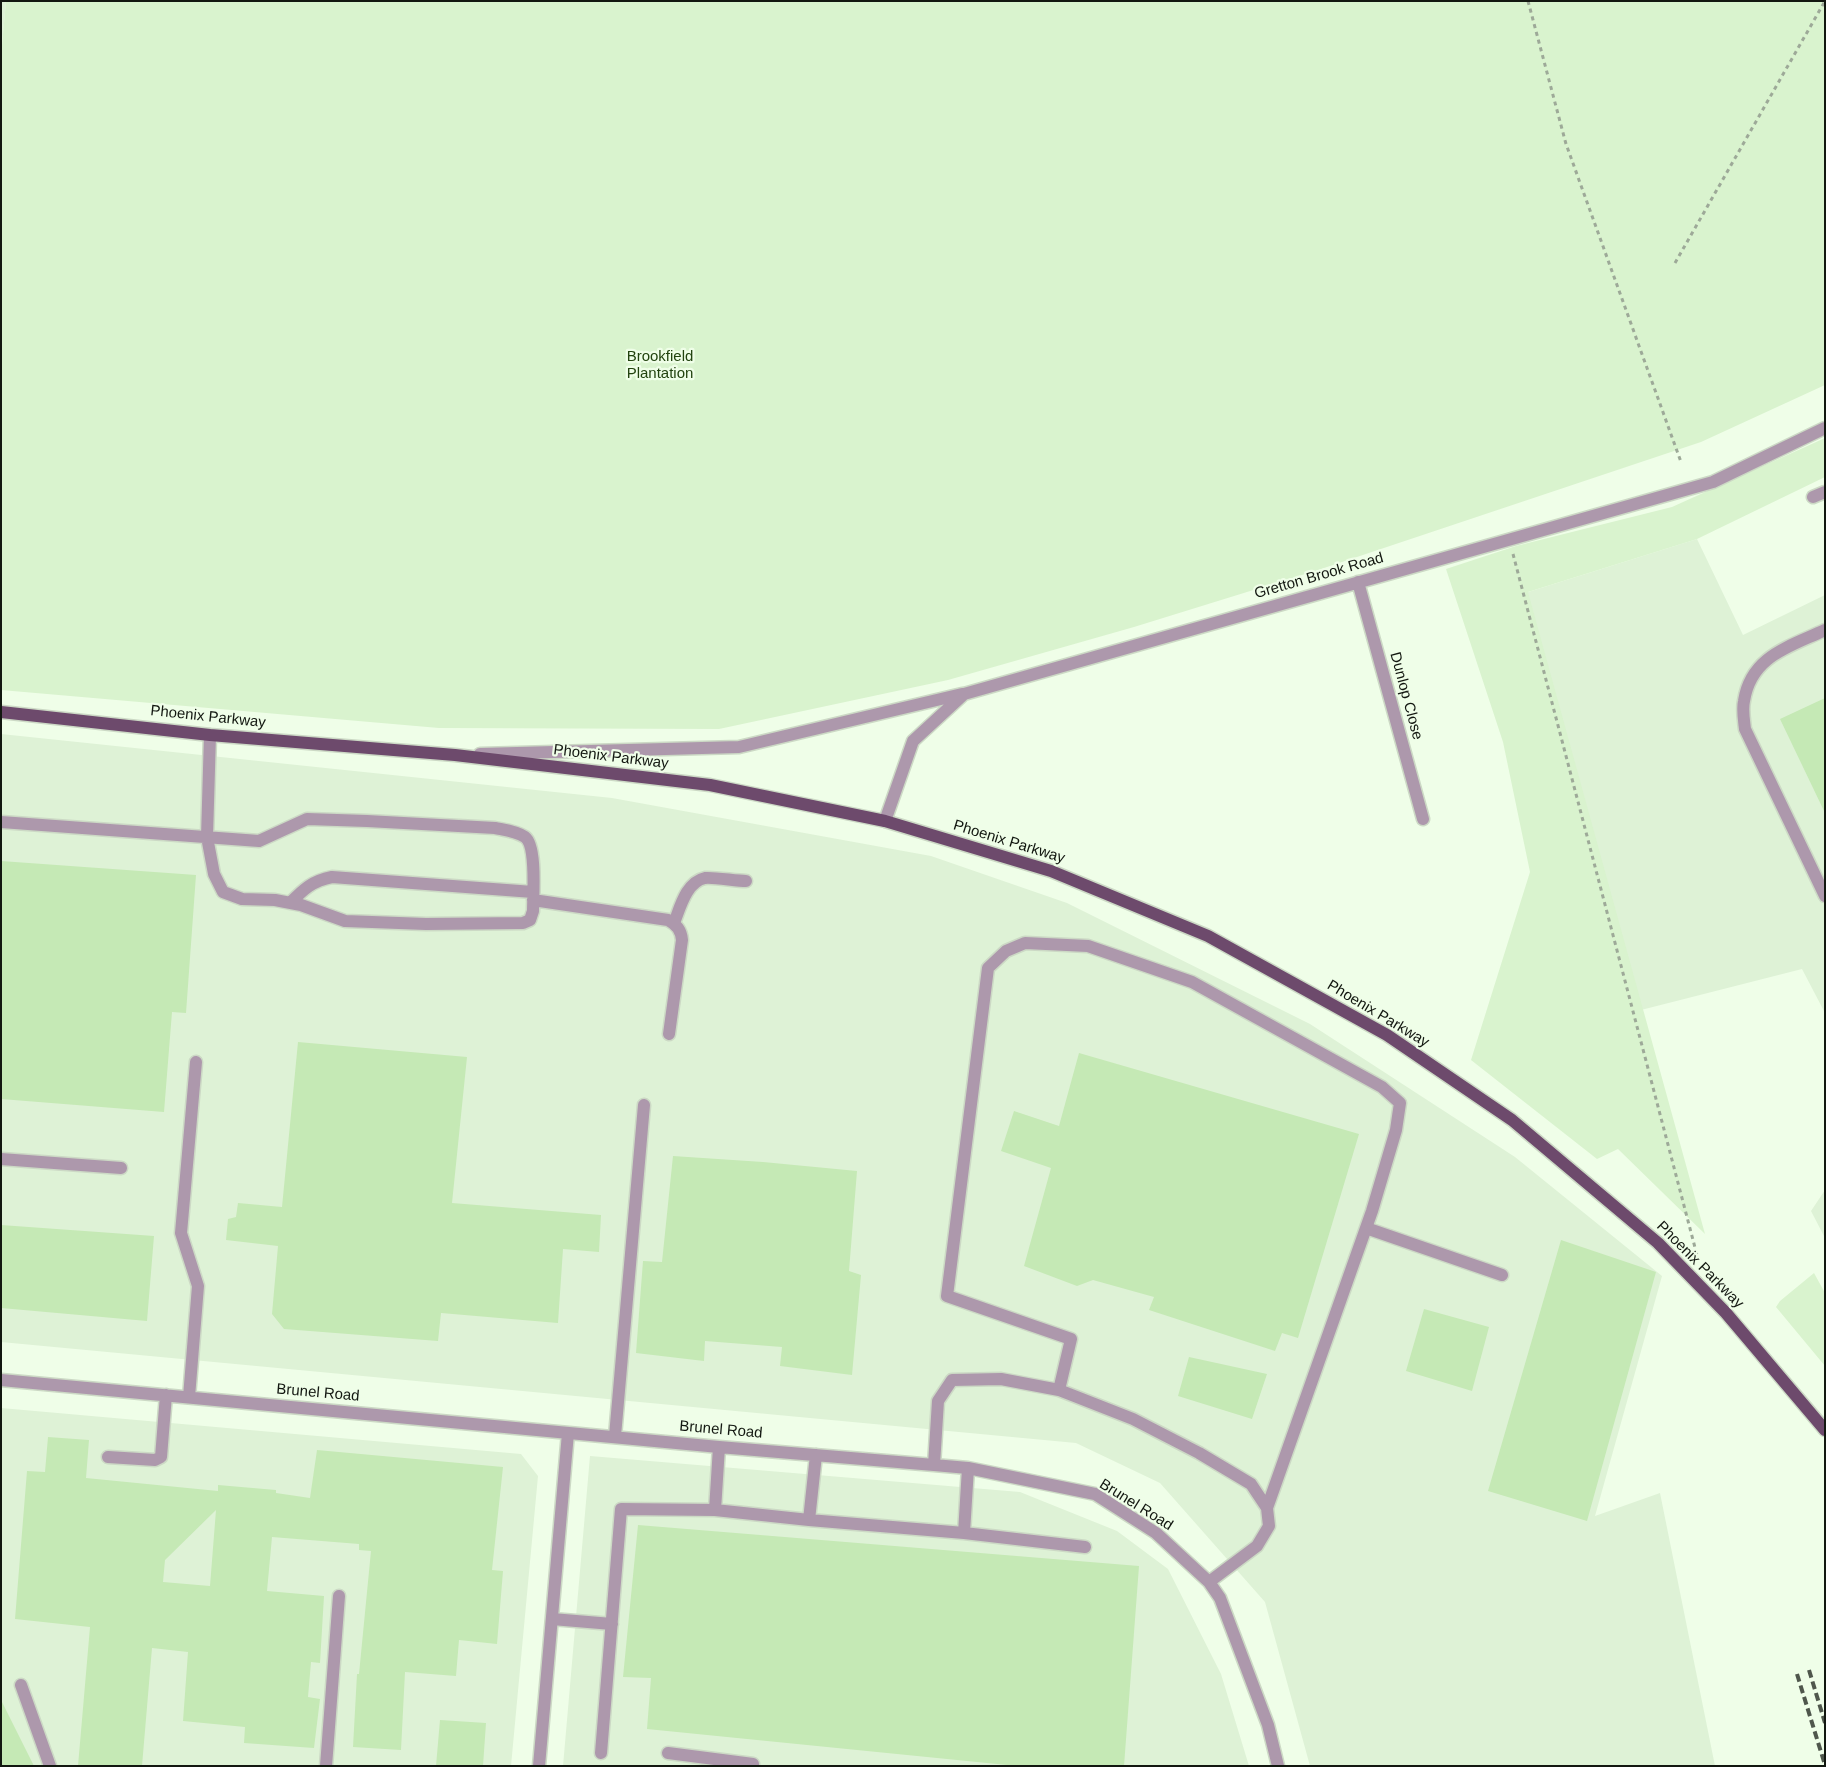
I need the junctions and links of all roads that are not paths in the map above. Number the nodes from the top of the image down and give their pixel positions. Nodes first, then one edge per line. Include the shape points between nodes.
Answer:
1 (1825, 428) edge
2 (1358, 582) junction
3 (1825, 630) edge
4 (964, 694) junction
5 (1, 712) edge
6 (210, 735) junction
7 (455, 755) junction
8 (1423, 819) dead end
9 (885, 821) junction
10 (1, 822) edge
11 (208, 836) junction
12 (746, 881) dead end
13 (533, 896) junction
14 (1825, 896) edge
15 (290, 903) junction
16 (674, 923) junction
17 (669, 1034) dead end
18 (196, 1062) dead end
19 (644, 1105) dead end
20 (1, 1159) edge
21 (122, 1168) dead end
22 (1366, 1228) junction
23 (1502, 1275) dead end
24 (1, 1380) edge
25 (1059, 1390) junction
26 (166, 1394) junction
27 (189, 1397) junction
28 (1825, 1430) edge
29 (568, 1433) junction
30 (615, 1436) junction
31 (719, 1446) junction
32 (816, 1455) junction
33 (108, 1457) dead end
34 (934, 1465) junction
35 (968, 1468) junction
36 (1267, 1508) junction
37 (715, 1510) junction
38 (809, 1520) junction
39 (964, 1533) junction
40 (1085, 1547) dead end
41 (1208, 1582) junction
42 (339, 1596) dead end
43 (552, 1619) junction
44 (612, 1624) junction
45 (21, 1685) dead end
46 (668, 1752) dead end
47 (601, 1753) dead end
48 (50, 1766) edge
49 (326, 1766) edge
50 (540, 1766) edge
51 (752, 1766) edge
52 (1278, 1766) edge

1 - 2 street, Gretton Brook Road via 1714,482
2 - 4 street, Gretton Brook Road
2 - 8 street, Dunlop Close
3 - 14 street via 1766,658 1752,676 1744,702 1744,729
4 - 7 street via 739,747
4 - 9 street, Gretton Brook Road via 912,741
5 - 6 main road, Phoenix Parkway
6 - 7 main road, Phoenix Parkway
6 - 11 street
7 - 9 main road, Phoenix Parkway via 710,785
9 - 28 main road, Phoenix Parkway via 1051,871 1208,936 1387,1035 1512,1120 1658,1243 1726,1313
10 - 11 street
11 - 13 street via 259,841 307,819 495,828 515,832 527,839 532,850
11 - 15 street via 214,874 223,892 242,899
12 - 16 street via 705,878 693,885
13 - 15 street via 332,877 317,880
13 - 15 street via 533,912 530,920 523,923 426,924 345,920
13 - 16 street
16 - 17 street via 681,931 682,940
18 - 27 street via 181,1233 198,1286
19 - 30 street
20 - 21 street
22 - 23 street
22 - 25 street via 1389,1156 1400,1103 1382,1087 1192,982 1088,946 1025,944 1006,951 988,968 947,1296 1071,1338
22 - 36 street
24 - 26 street, Brunel Road
25 - 34 street via 1001,1379 952,1380 938,1401
25 - 36 street via 1133,1419 1200,1453 1251,1484
26 - 27 street, Brunel Road
26 - 33 street via 161,1457 155,1460
27 - 29 street, Brunel Road
29 - 30 street, Brunel Road
29 - 43 street
30 - 31 street, Brunel Road
31 - 32 street, Brunel Road
31 - 37 street
32 - 34 street, Brunel Road
32 - 38 street
34 - 35 street, Brunel Road
35 - 39 street
35 - 41 street, Brunel Road via 1095,1494 1156,1533
36 - 41 street via 1270,1526 1257,1546
37 - 38 street
37 - 44 street via 622,1509
38 - 39 street
39 - 40 street
41 - 52 street, Brunel Road via 1220,1598 1268,1725
42 - 49 street
43 - 44 street
43 - 50 street
44 - 47 street
45 - 48 street
46 - 51 street

